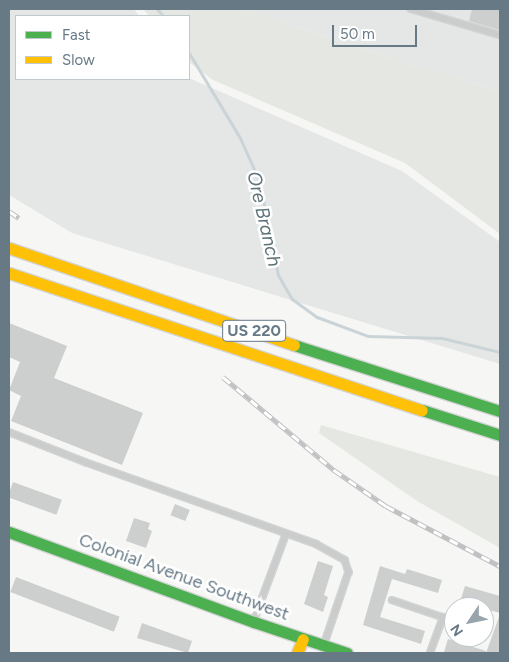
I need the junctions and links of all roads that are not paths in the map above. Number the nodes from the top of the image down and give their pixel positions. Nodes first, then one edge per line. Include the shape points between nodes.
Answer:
1 (411, 9) edge
2 (500, 35) edge
3 (9, 248) edge
4 (9, 273) edge
5 (500, 411) edge
6 (9, 432) edge
7 (500, 435) edge
8 (9, 532) edge
9 (286, 534) junction
10 (392, 600) dead end
11 (443, 617) joint
12 (254, 622) junction
13 (303, 638) junction
14 (325, 645) junction
15 (297, 653) edge
16 (347, 653) edge
17 (430, 653) edge

1 - 2 lane
3 - 5 main road, US 220
4 - 7 main road, US 220
6 - 9 lane
8 - 12 main road, Colonial Avenue Southwest
9 - 12 lane
9 - 14 lane via 331,552 348,565 349,572
10 - 11 lane
11 - 17 lane
12 - 13 main road, Colonial Avenue Southwest
13 - 14 main road, Colonial Avenue Southwest
13 - 15 main road
14 - 16 main road, Colonial Avenue Southwest

